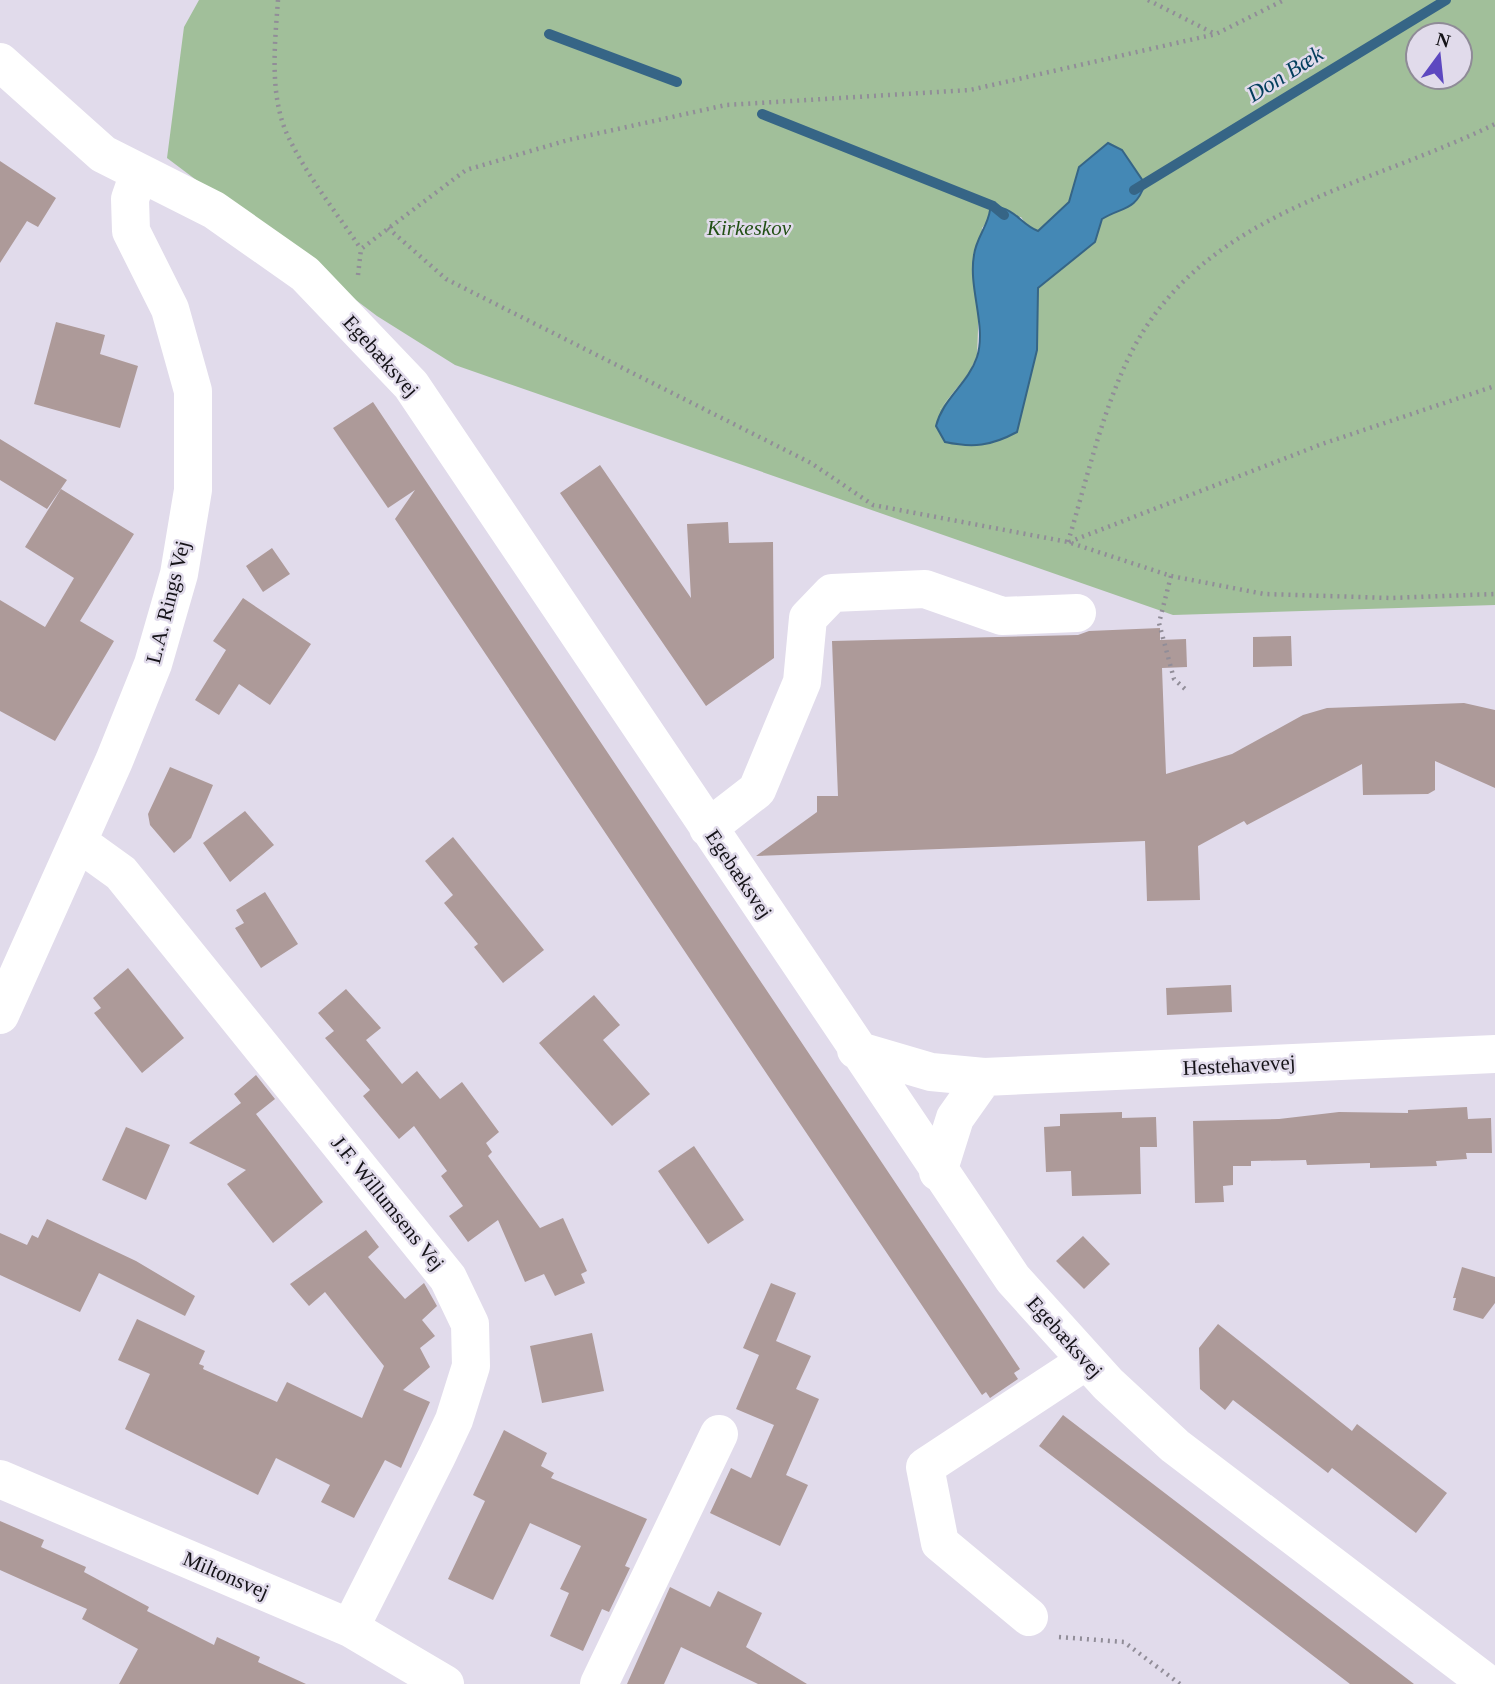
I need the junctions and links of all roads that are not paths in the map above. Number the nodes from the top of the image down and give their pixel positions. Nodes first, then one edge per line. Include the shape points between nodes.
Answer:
1 (0, 62) edge
2 (139, 173) junction
3 (1077, 613) dead end
4 (708, 828) junction
5 (78, 842) junction
6 (0, 1015) edge
7 (856, 1050) junction
8 (1495, 1054) edge
9 (984, 1077) junction
10 (938, 1172) junction
11 (1086, 1361) junction
12 (719, 1434) dead end
13 (0, 1479) edge
14 (1029, 1617) road end
15 (350, 1628) junction
16 (445, 1684) edge
17 (599, 1684) edge
18 (1488, 1684) edge

1 - 2 street, Egebæksvej via 103,155
2 - 4 street, Egebæksvej via 214,210 305,274 411,385
2 - 5 street, L.A. Rings Vej via 130,199 131,231 170,309 193,391 193,490 179,574 153,664
3 - 4 street via 1002,616 925,589 832,593 808,618 802,682 757,790
4 - 7 street, Egebæksvej
5 - 6 street, L.A. Rings Vej
5 - 15 street, J.F. Willumsens Vej via 121,873 139,895 449,1278 470,1324 471,1366 454,1420
7 - 9 street, Hestehavevej via 931,1072
7 - 10 street, Egebæksvej
8 - 9 street, Hestehavevej
9 - 10 street via 955,1118
10 - 11 street, Egebæksvej via 1013,1279
11 - 14 street via 925,1467 940,1543
11 - 18 street, Egebæksvej via 1175,1446
12 - 17 street
13 - 15 street, Miltonsvej
15 - 16 street, Miltonsvej

